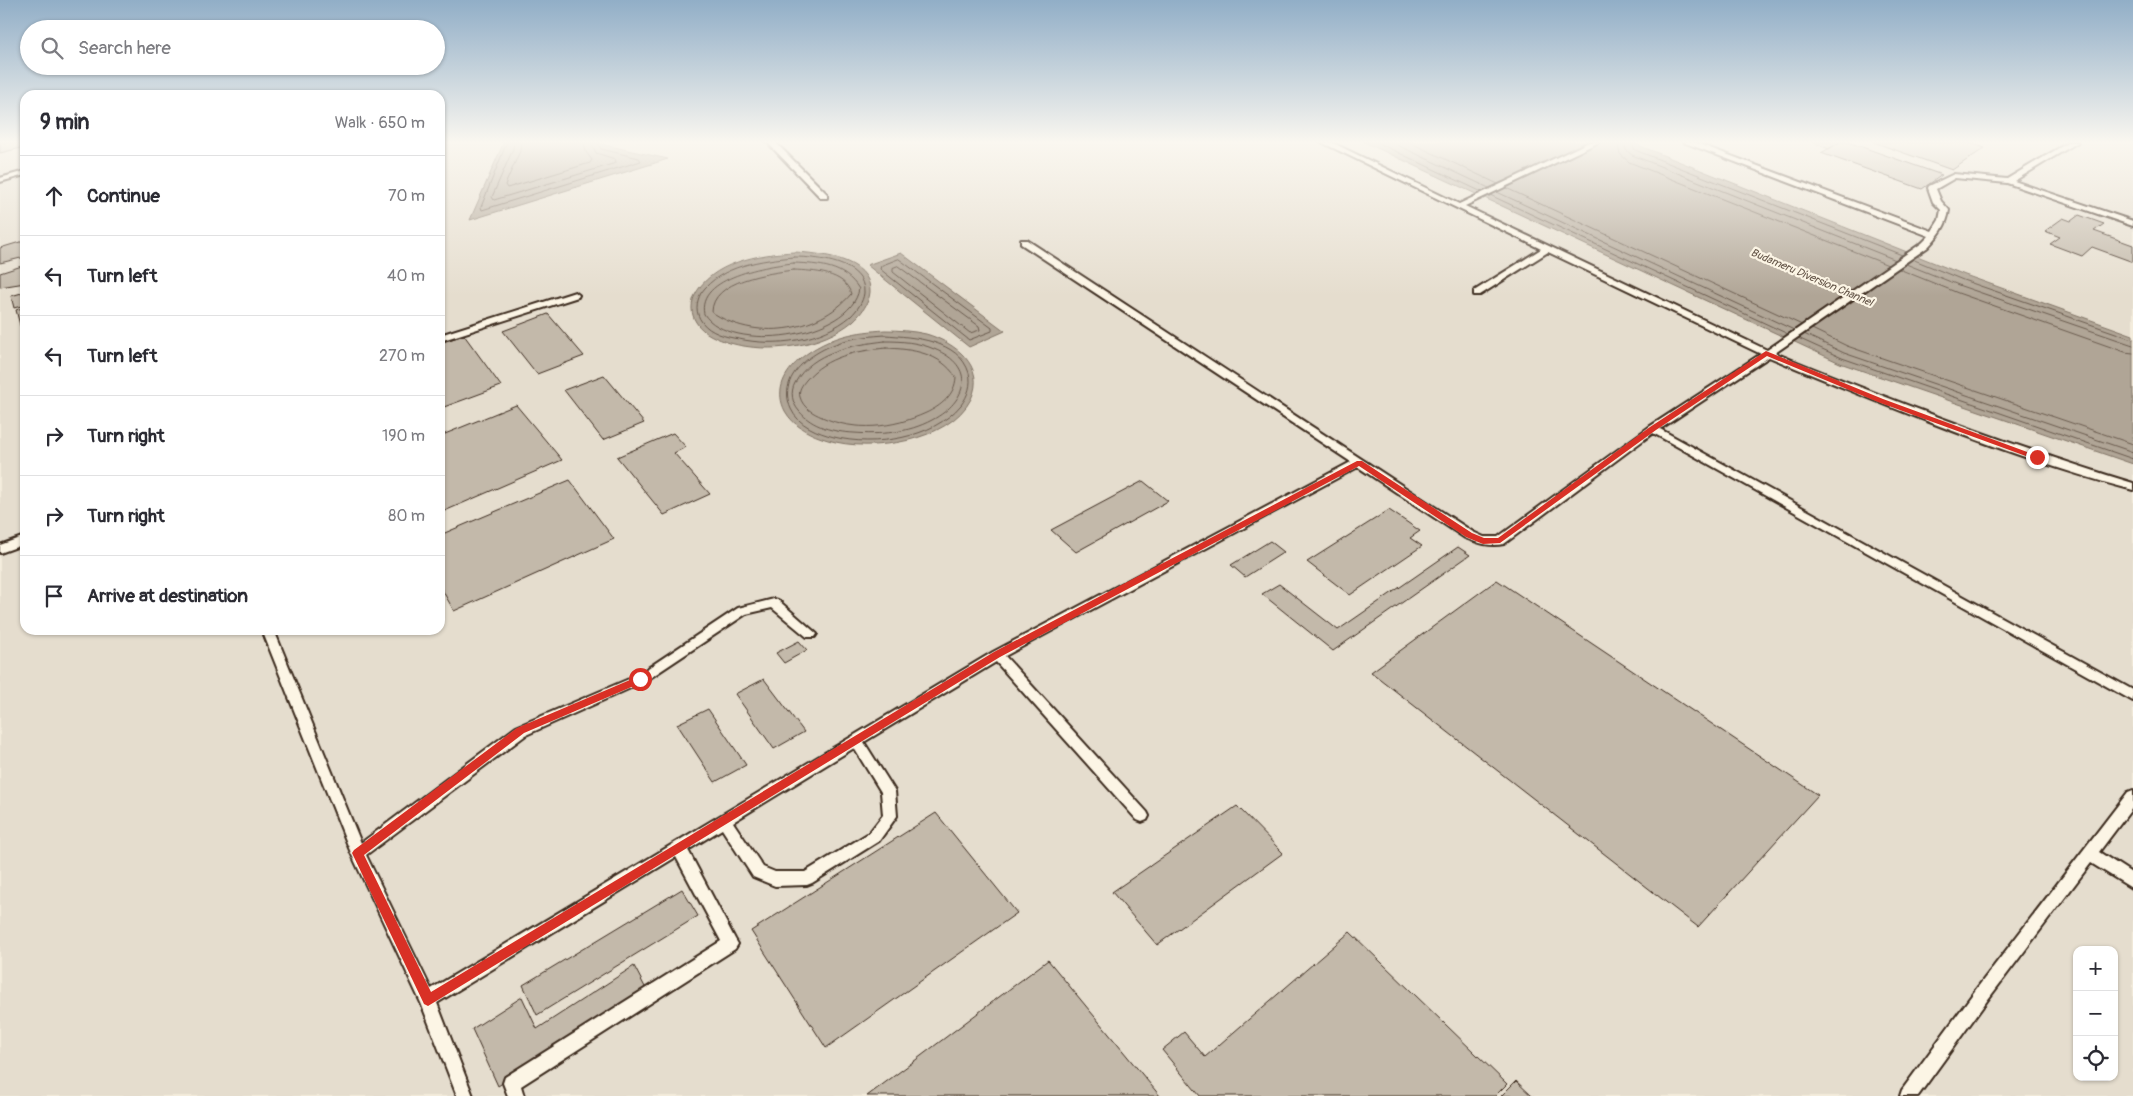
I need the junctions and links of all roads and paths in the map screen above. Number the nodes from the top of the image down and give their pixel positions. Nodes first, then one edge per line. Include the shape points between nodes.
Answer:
1 (821, 193) edge
2 (1429, 193) edge
3 (1489, 193) edge
4 (1822, 193) edge
5 (1934, 193) edge
6 (2045, 193) edge
7 (824, 196) dead end
8 (1458, 207) junction
9 (2133, 224) edge
10 (1934, 235) junction
11 (1024, 242) dead end
12 (1547, 249) junction
13 (1477, 293) dead end
14 (575, 295) dead end
15 (445, 336) edge
16 (1766, 353) junction
17 (1653, 429) junction
18 (1359, 462) junction
19 (2133, 487) edge
20 (20, 542) edge
21 (0, 549) edge
22 (811, 634) dead end
23 (270, 635) edge
24 (997, 655) junction
25 (2133, 696) edge
26 (856, 740) junction
27 (2133, 796) edge
28 (1142, 816) dead end
29 (724, 820) junction
30 (679, 848) junction
31 (358, 853) junction
32 (2089, 854) junction
33 (2133, 882) edge
34 (428, 1000) junction
35 (465, 1096) edge
36 (516, 1096) edge
37 (1908, 1096) edge

1 - 7 lane
2 - 8 lane
3 - 8 lane
4 - 10 lane
5 - 10 lane via 1945,210
6 - 9 lane
8 - 12 lane
10 - 16 lane via 1925,245
11 - 18 lane
12 - 13 lane
12 - 16 lane
14 - 15 lane
16 - 17 lane
16 - 19 lane via 1890,404 2037,457
17 - 18 lane via 1500,540 1483,541 1469,535
17 - 25 lane
18 - 24 lane
20 - 21 lane
22 - 31 lane via 774,603 742,611 640,679 521,731
23 - 31 lane
24 - 26 lane
24 - 28 lane
26 - 29 lane
26 - 29 lane via 888,791 890,816 874,837 807,878 775,879 758,872
27 - 32 lane
29 - 30 lane
30 - 34 lane
30 - 36 lane via 730,944 511,1084
31 - 34 lane
32 - 33 lane
32 - 37 lane
34 - 35 lane

